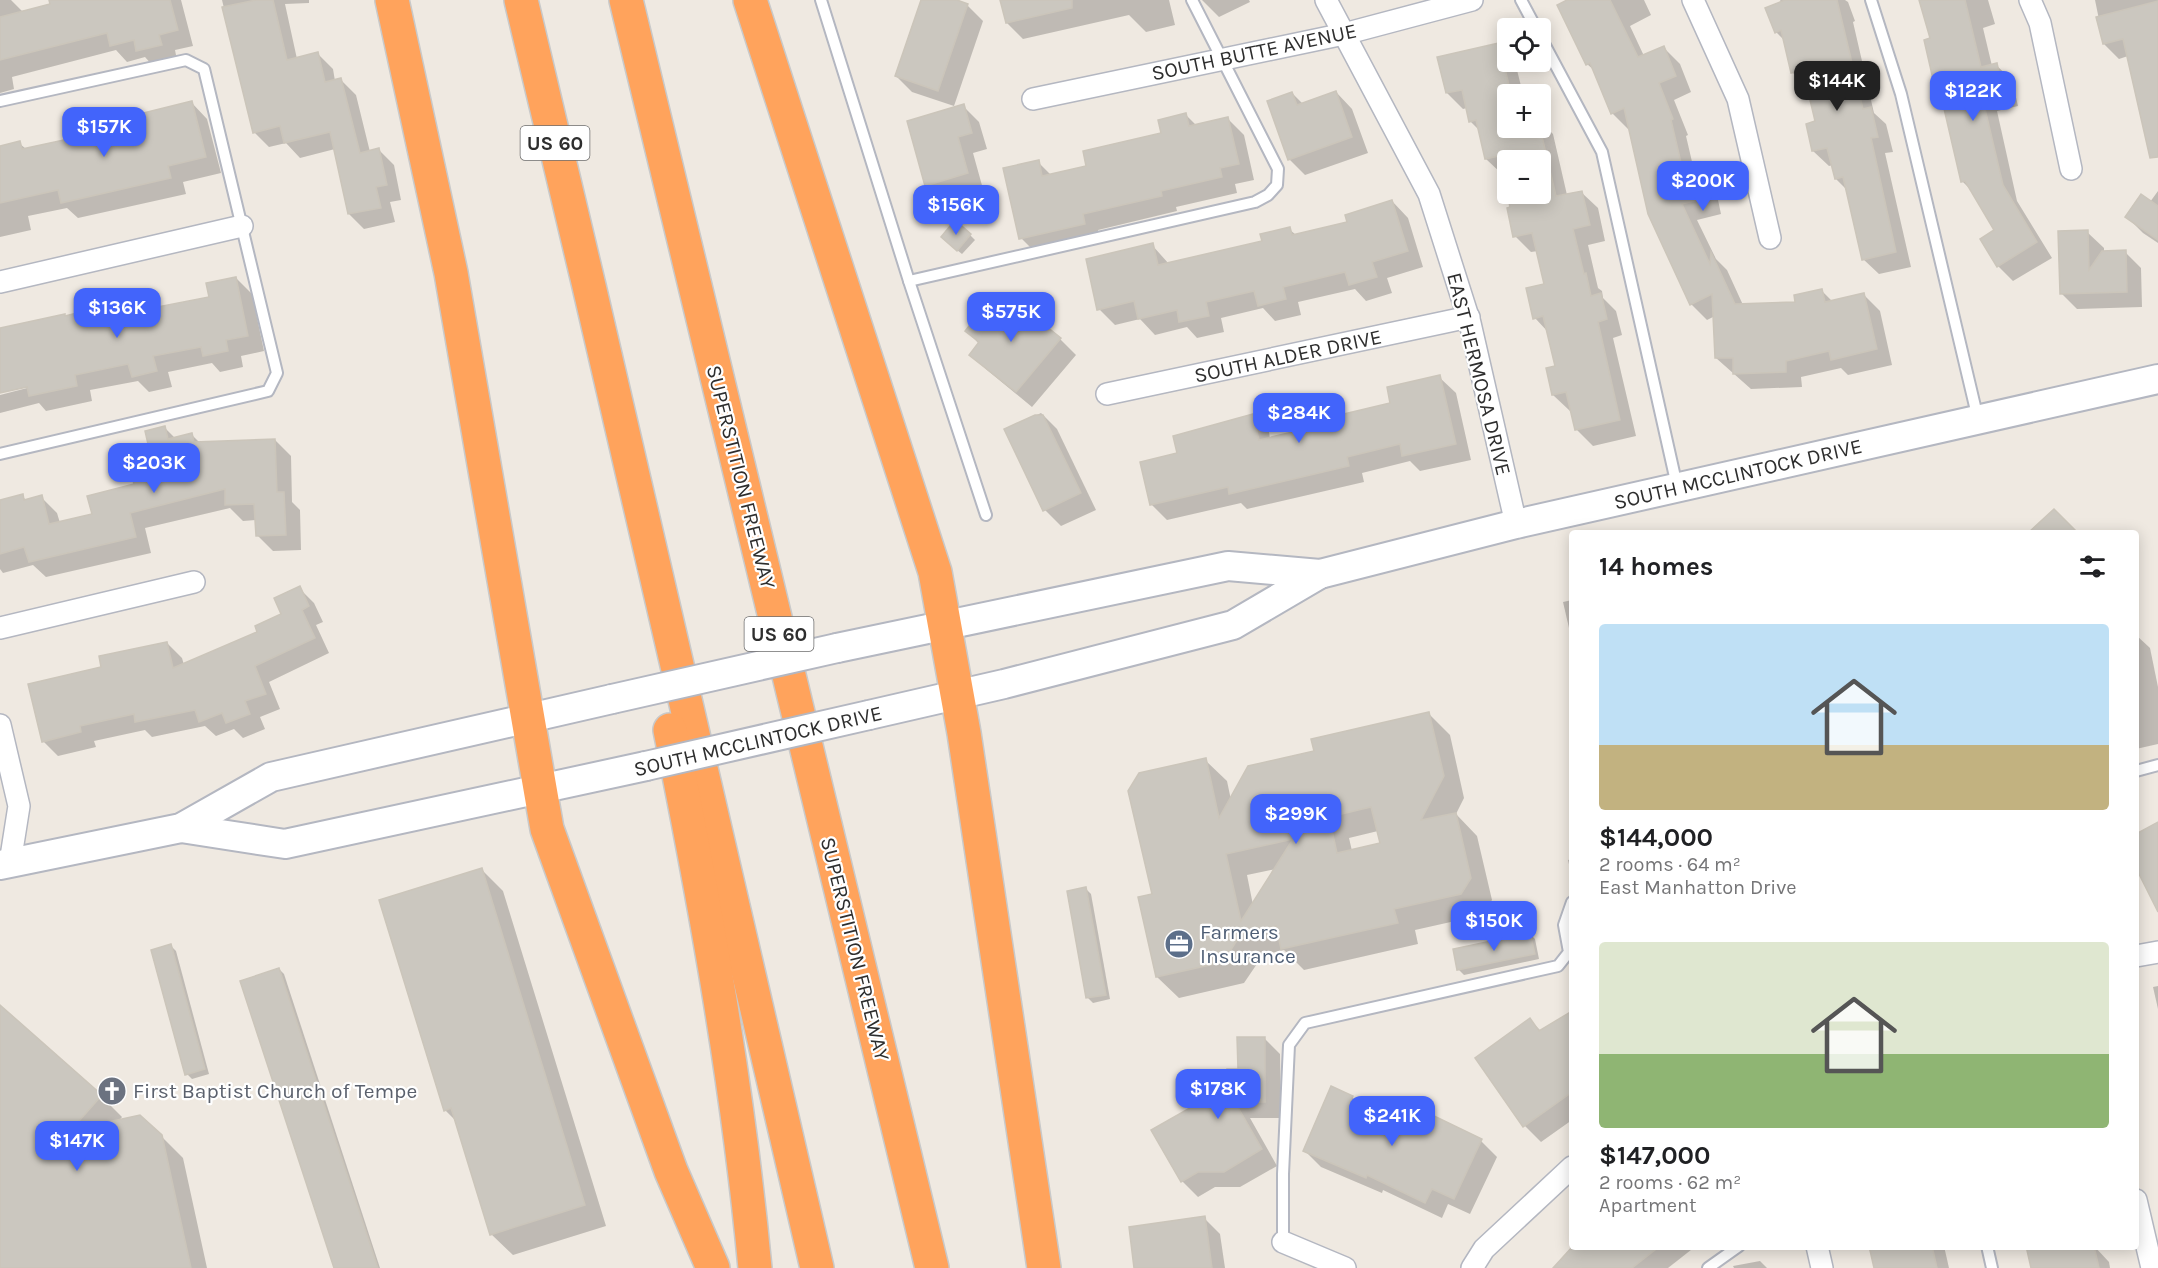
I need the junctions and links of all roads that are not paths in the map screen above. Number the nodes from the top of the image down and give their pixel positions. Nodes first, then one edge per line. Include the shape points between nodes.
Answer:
1 (392, 0) edge
2 (521, 0) edge
3 (626, 0) edge
4 (750, 0) edge
5 (821, 0) edge
6 (1192, 0) edge
7 (1326, 0) edge
8 (1472, 0) edge
9 (1521, 0) edge
10 (1694, 0) edge
11 (1870, 0) edge
12 (2030, 0) edge
13 (1531, 18) edge
14 (1344, 34) junction
15 (1551, 57) edge
16 (1223, 59) junction
17 (1033, 99) dead end
18 (0, 101) edge
19 (2071, 169) dead end
20 (242, 226) junction
21 (1770, 238) dead end
22 (909, 281) junction
23 (0, 282) edge
24 (589, 286) junction
25 (1469, 317) junction
26 (2158, 379) edge
27 (1107, 394) dead end
28 (1978, 419) junction
29 (0, 454) edge
30 (1677, 488) junction
31 (986, 515) dead end
32 (1516, 524) junction
33 (1320, 574) junction
34 (194, 582) dead end
35 (944, 624) junction
36 (0, 628) edge
37 (957, 696) junction
38 (529, 719) junction
39 (0, 725) edge
40 (2158, 765) edge
41 (2139, 770) edge
42 (541, 790) junction
43 (181, 828) junction
44 (3, 856) edge
45 (1569, 911) edge
46 (1569, 952) edge
47 (1569, 952) edge
48 (2158, 952) edge
49 (2139, 955) edge
50 (1569, 1170) edge
51 (2139, 1214) edge
52 (1282, 1242) joint
53 (1733, 1250) edge
54 (1818, 1250) edge
55 (1988, 1250) edge
56 (713, 1268) edge
57 (755, 1268) edge
58 (817, 1268) edge
59 (932, 1268) edge
60 (1044, 1268) edge
61 (1345, 1268) edge
62 (1472, 1268) edge
63 (1708, 1268) edge
64 (1822, 1268) edge
65 (1992, 1268) edge
66 (2151, 1268) edge

1 - 38 highway via 451,273
2 - 24 highway, US 60
3 - 59 highway, SUPERSTITION FREEWAY / US 60
4 - 35 highway via 935,572
5 - 22 lane
6 - 16 lane
7 - 14 street, EAST HERMOSA DRIVE
8 - 14 street, SOUTH BUTTE AVENUE
9 - 13 lane
10 - 21 street via 1738,99
11 - 28 lane via 1901,94
12 - 19 street via 2040,23
14 - 16 street, SOUTH BUTTE AVENUE
14 - 25 street, EAST HERMOSA DRIVE via 1429,194
15 - 30 lane via 1602,152
16 - 17 street, SOUTH BUTTE AVENUE
16 - 22 lane via 1278,169 1277,185 1268,195 1255,202
18 - 20 lane via 186,60 204,69
20 - 23 street
20 - 29 lane via 277,373 268,391
22 - 31 lane
24 - 57 highway via 731,1064
24 - 58 highway, US 60
25 - 27 street, SOUTH ALDER DRIVE
25 - 32 street, EAST HERMOSA DRIVE
26 - 28 main road, SOUTH MCCLINTOCK DRIVE
28 - 30 main road, SOUTH MCCLINTOCK DRIVE
30 - 32 main road, SOUTH MCCLINTOCK DRIVE
32 - 33 main road, SOUTH MCCLINTOCK DRIVE
33 - 35 main road, SOUTH MCCLINTOCK DRIVE via 1228,566
33 - 37 main road, SOUTH MCCLINTOCK DRIVE via 1233,625
34 - 36 street
35 - 37 highway
35 - 38 main road, SOUTH MCCLINTOCK DRIVE, bridge
37 - 42 main road, SOUTH MCCLINTOCK DRIVE, bridge
37 - 60 highway
38 - 42 highway
38 - 43 main road, SOUTH MCCLINTOCK DRIVE via 271,777
39 - 44 street via 19,806
40 - 41 lane
42 - 43 main road, SOUTH MCCLINTOCK DRIVE via 285,844
42 - 56 highway via 547,829 670,1171
43 - 44 main road, SOUTH MCCLINTOCK DRIVE
45 - 46 lane via 1564,925
47 - 52 lane via 1558,966 1305,1023 1289,1045
48 - 49 street
50 - 62 street via 1484,1249
51 - 66 street
52 - 61 street
53 - 63 lane
54 - 64 street
55 - 65 lane

